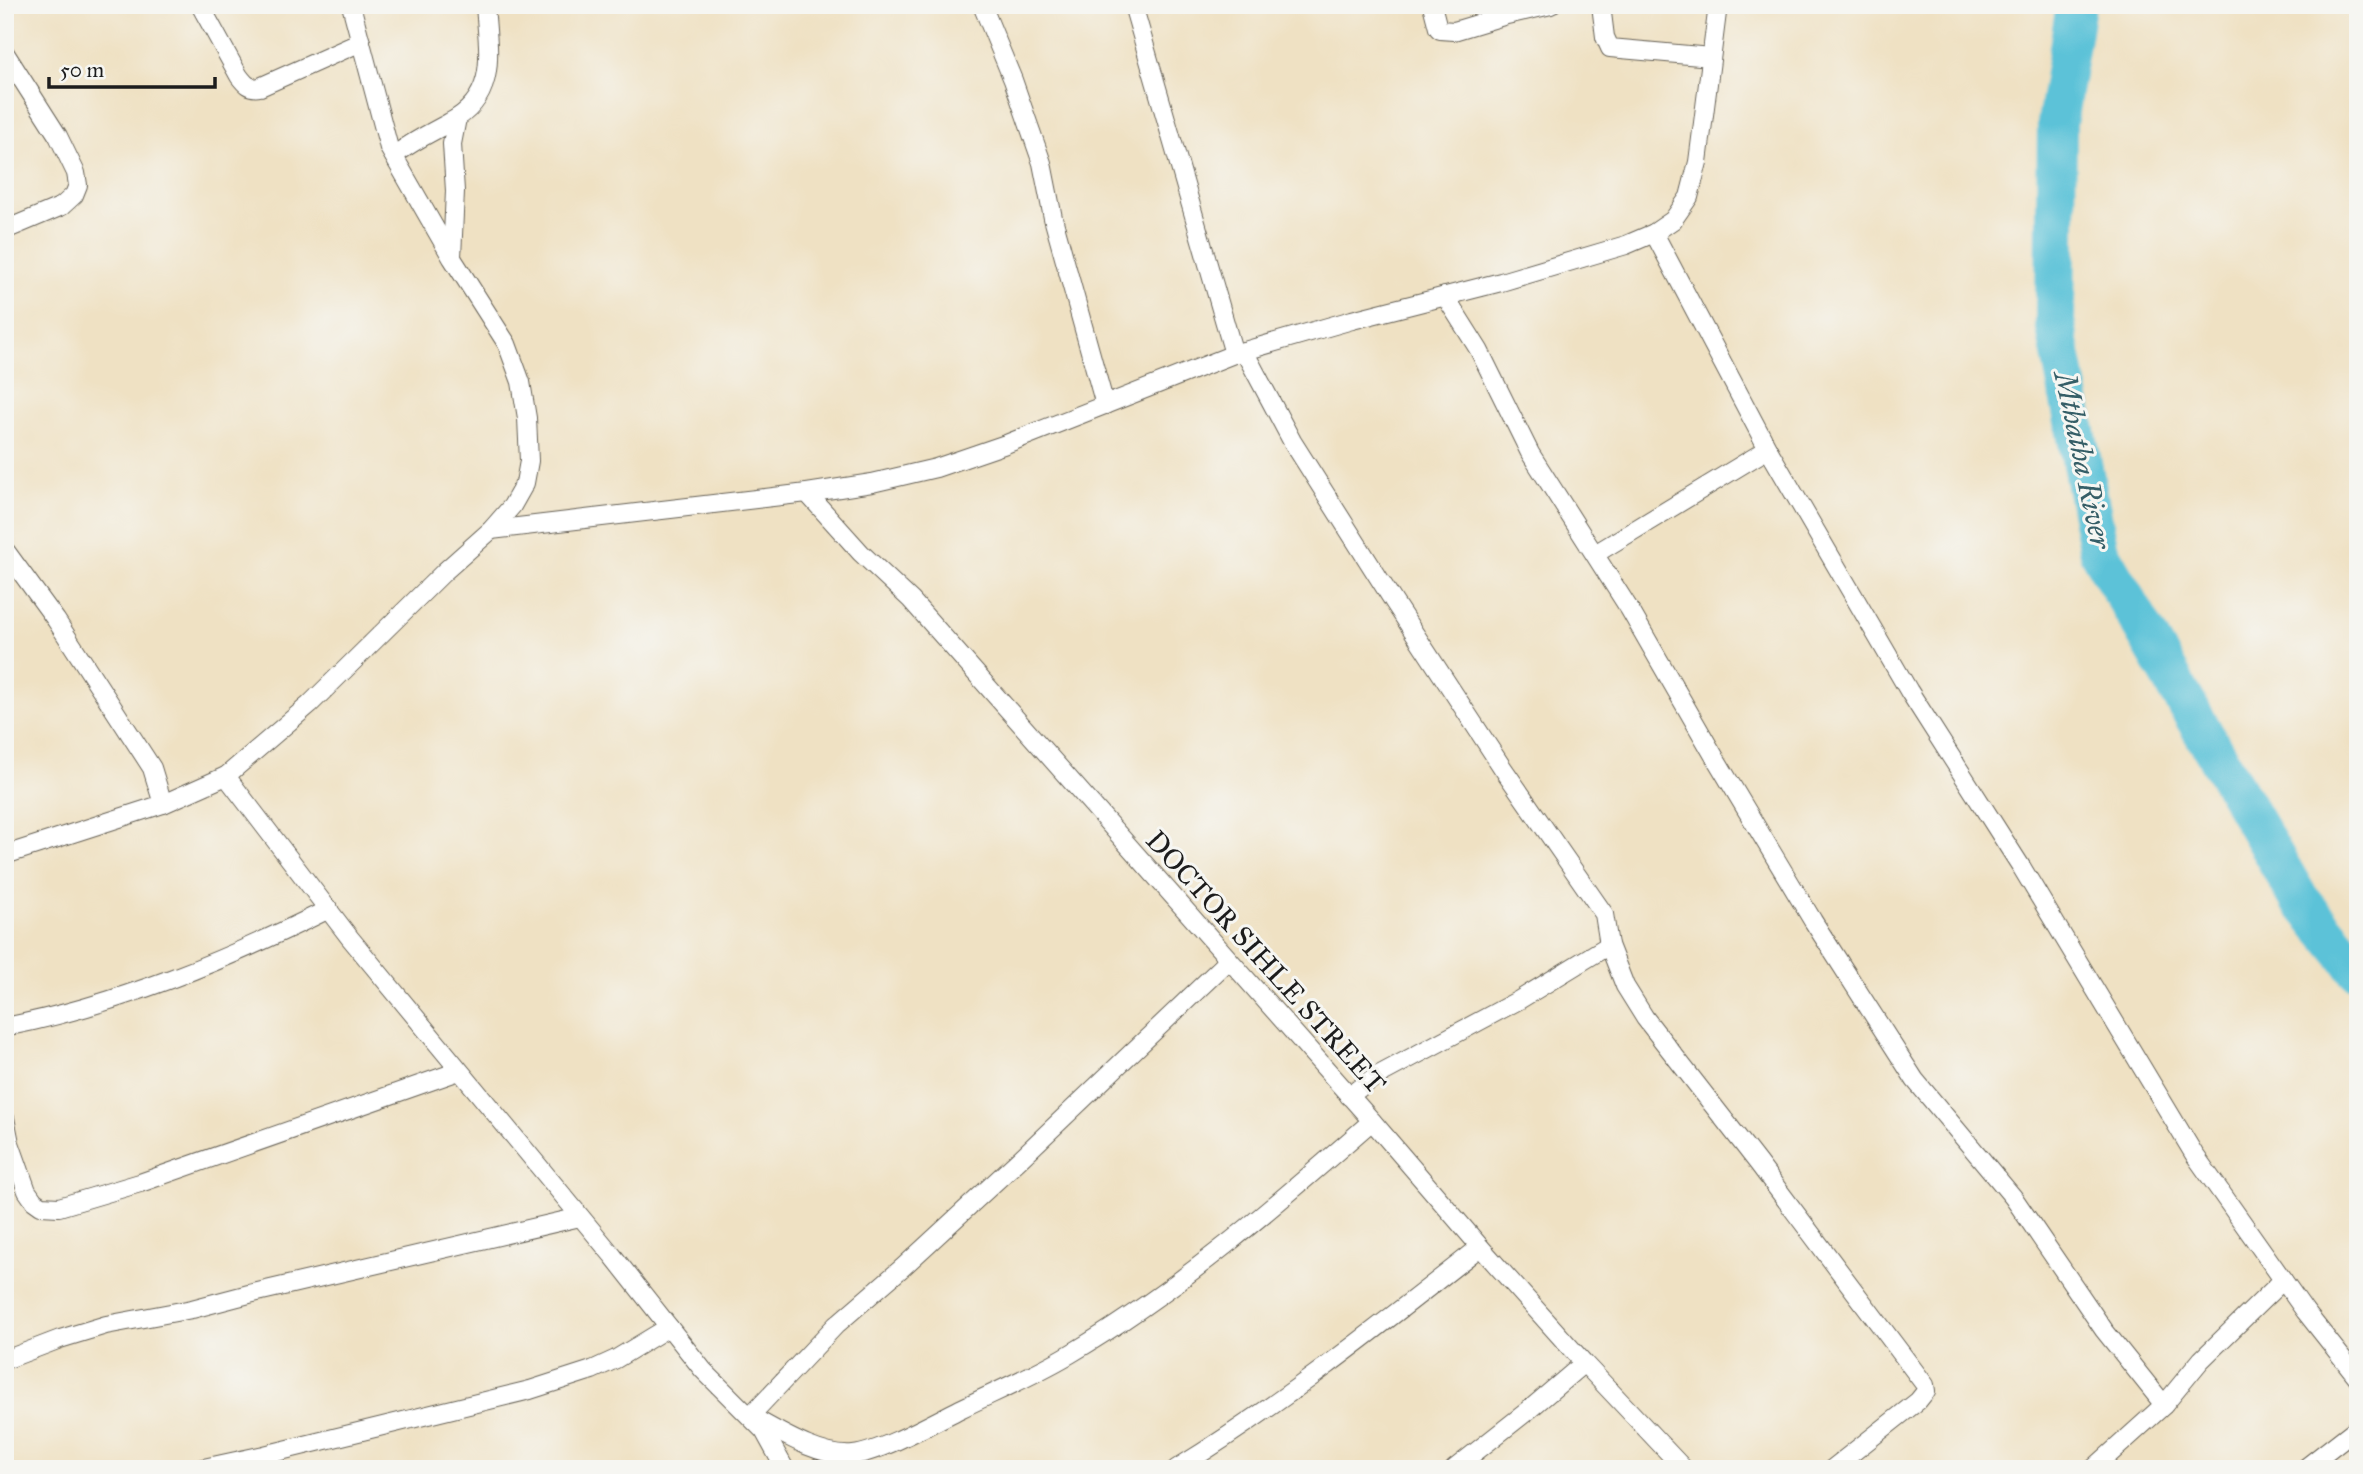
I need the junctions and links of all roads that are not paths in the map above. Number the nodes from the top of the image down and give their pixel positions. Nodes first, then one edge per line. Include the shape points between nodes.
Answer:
1 (200, 5) edge
2 (351, 5) edge
3 (485, 5) edge
4 (982, 5) edge
5 (1133, 5) edge
6 (1432, 5) edge
7 (1551, 5) edge
8 (1601, 5) edge
9 (1718, 5) edge
10 (361, 42) junction
11 (5, 53) edge
12 (1711, 57) junction
13 (457, 118) junction
14 (394, 156) junction
15 (5, 230) edge
16 (1654, 233) junction
17 (452, 258) junction
18 (1445, 296) junction
19 (1239, 353) junction
20 (1105, 405) junction
21 (1768, 449) junction
22 (807, 493) junction
23 (491, 530) junction
24 (5, 550) edge
25 (1595, 554) junction
26 (226, 776) junction
27 (163, 804) junction
28 (5, 855) edge
29 (329, 909) junction
30 (1609, 945) junction
31 (1228, 961) junction
32 (5, 1027) edge
33 (459, 1071) junction
34 (1349, 1096) junction
35 (5, 1118) edge
36 (1372, 1121) junction
37 (580, 1217) junction
38 (1480, 1247) junction
39 (2283, 1280) junction
40 (669, 1327) junction
41 (5, 1360) edge
42 (1584, 1363) junction
43 (2358, 1378) edge
44 (2164, 1405) junction
45 (750, 1416) junction
46 (2358, 1427) edge
47 (199, 1469) edge
48 (785, 1469) edge
49 (1175, 1469) edge
50 (1454, 1469) edge
51 (1684, 1469) edge
52 (1832, 1469) edge
53 (2093, 1469) edge
54 (2304, 1469) edge

1 - 10 street via 239,76 252,88
2 - 10 street
3 - 13 street via 487,75 473,106
4 - 20 street via 1042,163
5 - 19 street
6 - 7 street via 1438,28 1446,32
8 - 12 street via 1611,48
9 - 12 street
10 - 14 street
11 - 15 street via 58,136 78,185 62,206
12 - 16 street via 1689,197 1673,220
13 - 14 street
13 - 17 street via 452,144
14 - 17 street
16 - 18 street
16 - 21 street
17 - 23 street via 507,344 521,382 527,418 525,483
18 - 19 street
18 - 25 street via 1479,350 1530,453
19 - 20 street
19 - 30 street via 1387,591 1604,914
20 - 22 street via 936,468
21 - 25 street
21 - 39 street via 1909,691 2188,1143
22 - 23 street
22 - 31 street, DOCTOR SIHLE STREET via 911,600
23 - 26 street via 310,704
24 - 27 street via 152,768
25 - 44 street via 1812,920 1915,1080 2013,1197 2104,1330
26 - 27 street
26 - 29 street
27 - 28 street
29 - 32 street via 157,984 81,1010
29 - 33 street
30 - 34 street via 1520,1000 1373,1078
30 - 52 street via 1625,986 1645,1018 1925,1385 1918,1401
31 - 34 street, DOCTOR SIHLE STREET
31 - 45 street via 1018,1161 836,1325
33 - 35 street via 60,1207 41,1206 27,1191
33 - 37 street
34 - 36 street, DOCTOR SIHLE STREET
36 - 38 street, DOCTOR SIHLE STREET
36 - 45 street via 1234,1240 1149,1304 1067,1356 936,1421 873,1449 842,1455 813,1447
37 - 40 street
37 - 41 street via 192,1309 106,1325
38 - 42 street, DOCTOR SIHLE STREET
38 - 49 street via 1296,1390
39 - 43 street
39 - 44 street via 2200,1360
40 - 45 street via 703,1370
40 - 47 street via 616,1359 530,1391
42 - 50 street
42 - 51 street, DOCTOR SIHLE STREET
44 - 53 street
45 - 48 street
46 - 54 street

